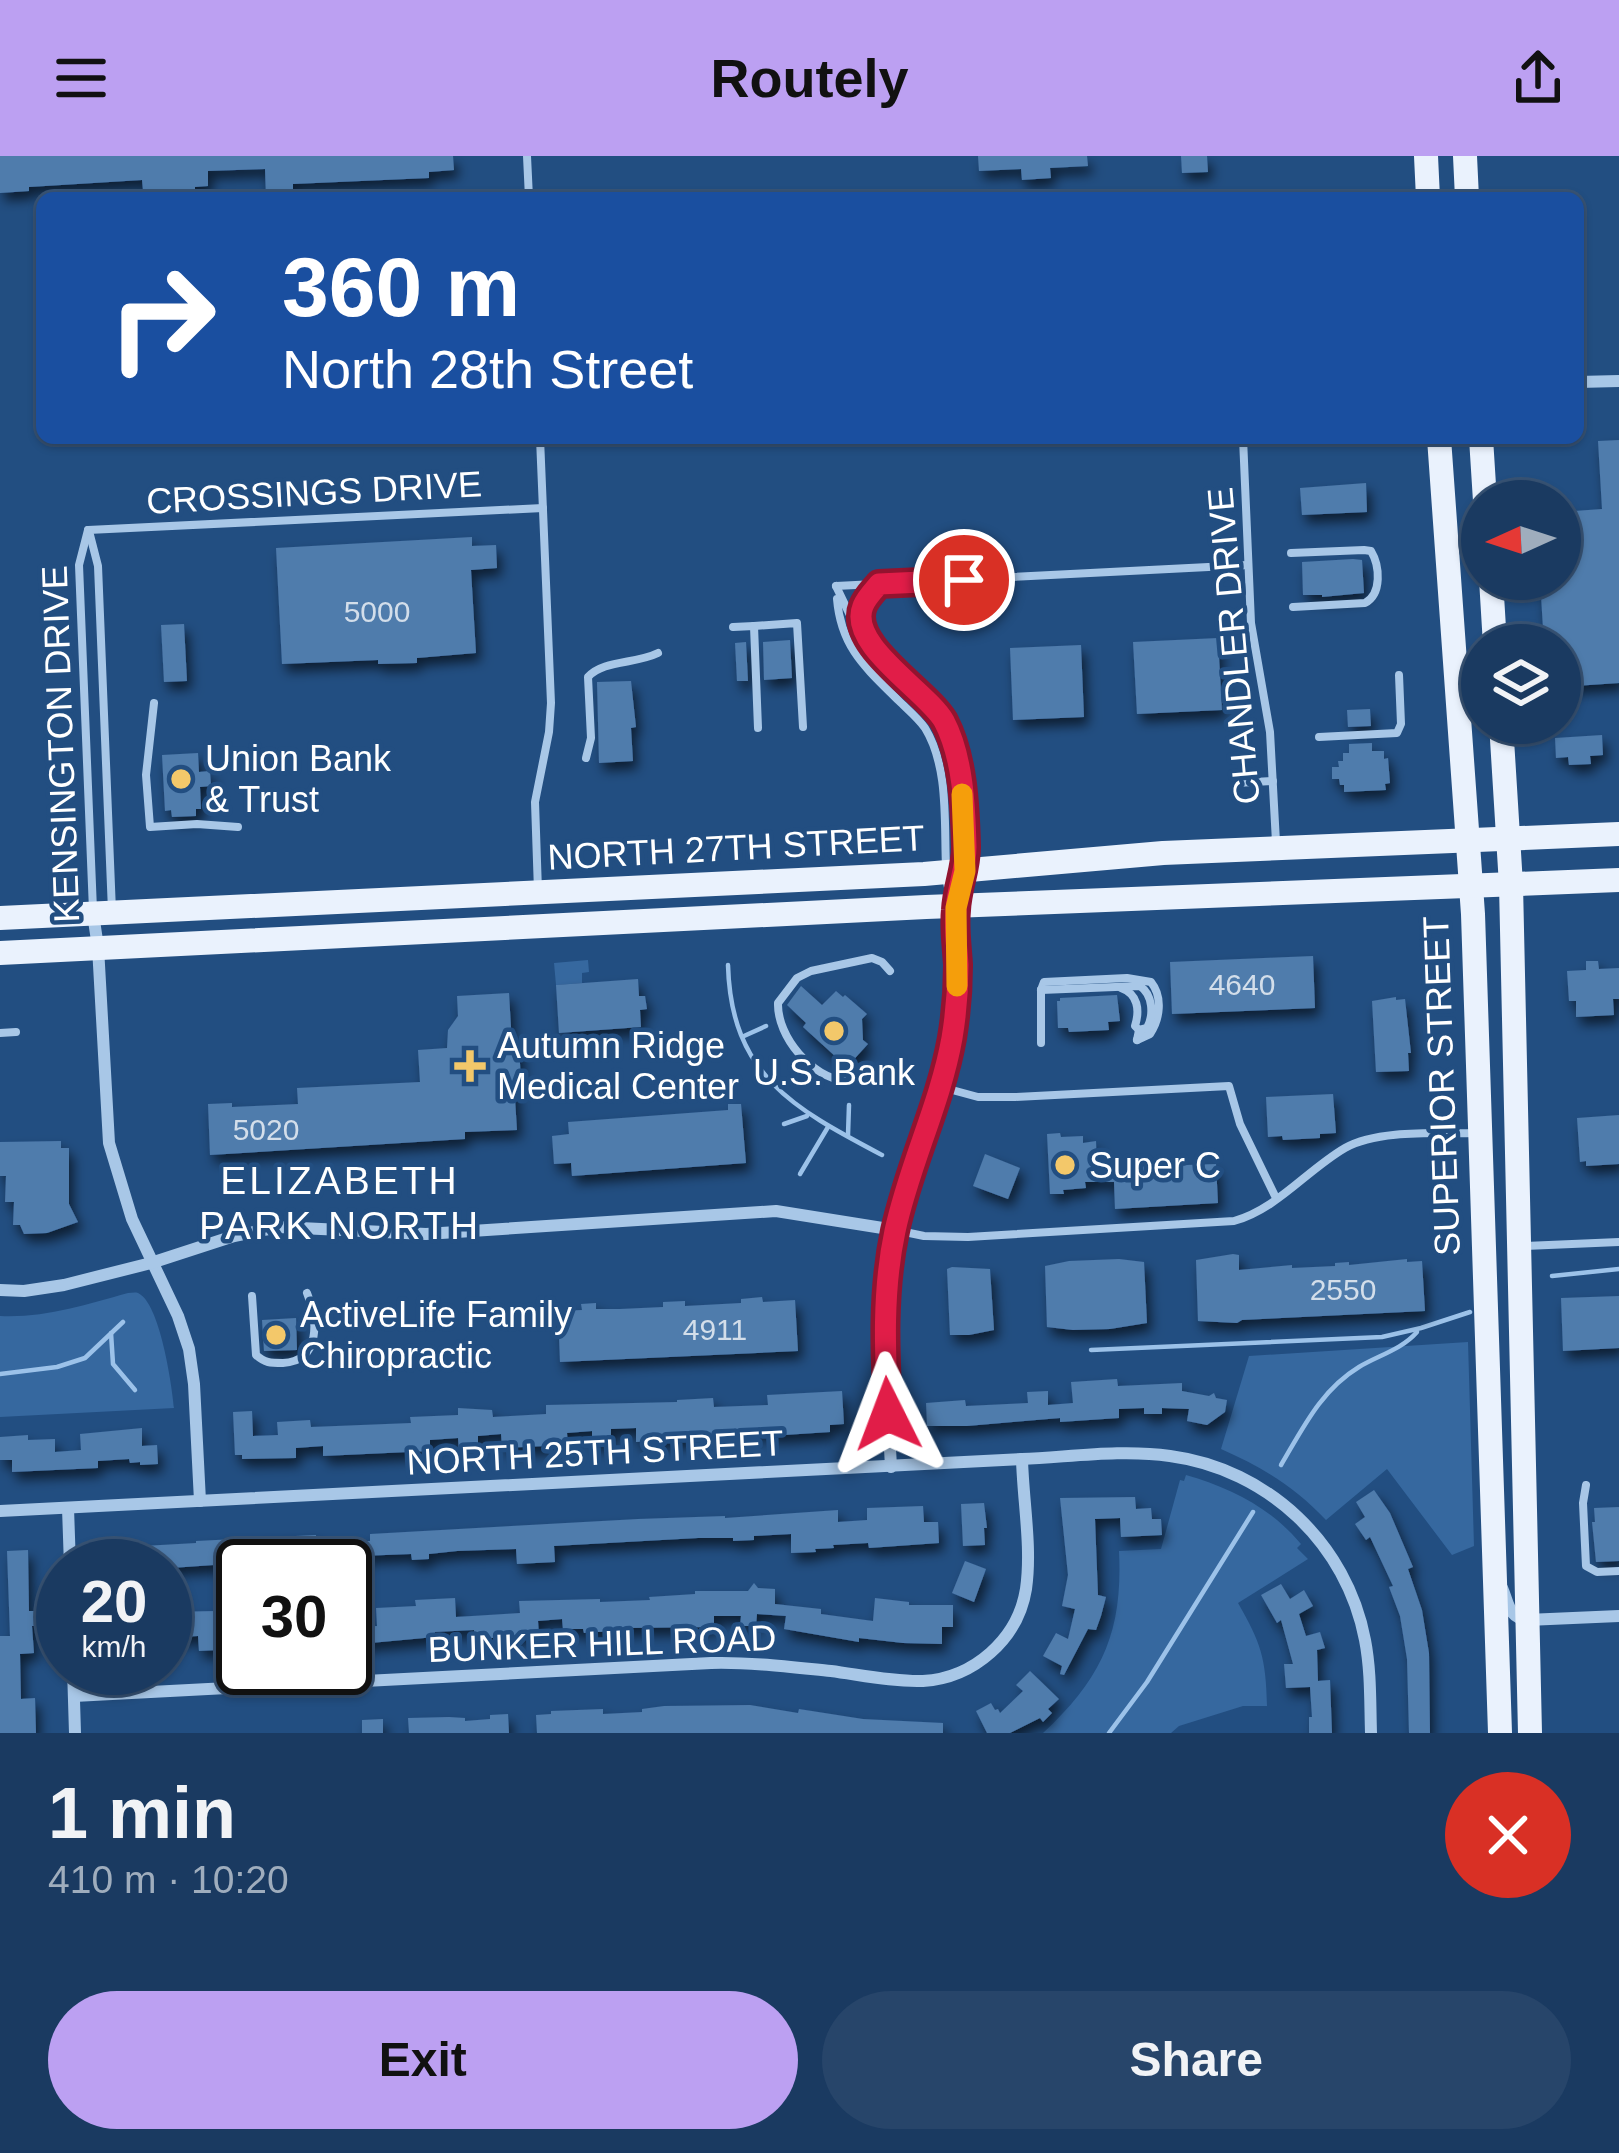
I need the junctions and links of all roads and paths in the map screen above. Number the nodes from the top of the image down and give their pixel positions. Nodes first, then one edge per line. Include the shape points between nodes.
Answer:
1 (527, 156) edge
2 (1426, 156) edge
3 (1465, 156) edge
4 (529, 192) edge
5 (1428, 192) edge
6 (1467, 192) edge
7 (1619, 380) edge
8 (1584, 382) edge
9 (539, 444) edge
10 (1243, 444) edge
11 (1439, 444) edge
12 (1481, 444) edge
13 (1484, 480) edge
14 (542, 508) junction
15 (88, 530) junction
16 (1291, 554) dead end
17 (1248, 565) junction
18 (879, 584) junction
19 (836, 586) junction
20 (1293, 608) dead end
21 (754, 626) junction
22 (734, 627) dead end
23 (875, 650) junction
24 (658, 653) dead end
25 (1399, 676) dead end
26 (154, 703) dead end
27 (803, 727) dead end
28 (758, 728) dead end
29 (1319, 737) dead end
30 (1502, 744) edge
31 (586, 758) dead end
32 (1273, 782) junction
33 (1236, 783) dead end
34 (238, 827) dead end
35 (1619, 834) edge
36 (1508, 839) junction
37 (1468, 841) junction
38 (1277, 849) junction
39 (956, 871) junction
40 (1619, 880) edge
41 (1511, 885) junction
42 (1471, 886) junction
43 (538, 892) junction
44 (956, 908) junction
45 (102, 913) junction
46 (0, 918) edge
47 (98, 947) junction
48 (0, 953) edge
49 (890, 970) dead end
50 (1041, 990) junction
51 (16, 1032) dead end
52 (0, 1033) edge
53 (1041, 1042) dead end
54 (846, 1081) dead end
55 (941, 1087) junction
56 (1479, 1133) junction
57 (1276, 1198) junction
58 (895, 1230) junction
59 (1619, 1242) edge
60 (1519, 1246) junction
61 (151, 1263) junction
62 (0, 1290) edge
63 (307, 1294) dead end
64 (252, 1296) dead end
65 (1022, 1459) junction
66 (891, 1467) junction
67 (1586, 1485) dead end
68 (200, 1501) junction
69 (68, 1508) junction
70 (0, 1511) edge
71 (69, 1539) edge
72 (1619, 1571) edge
73 (1619, 1616) edge
74 (1512, 1631) junction
75 (1498, 1677) junction
76 (74, 1696) joint
77 (75, 1733) edge
78 (1371, 1733) edge
79 (1500, 1733) edge
80 (1517, 1733) edge
81 (1530, 1733) edge

1 - 4 lane
2 - 5 main road
3 - 6 main road
7 - 8 street
9 - 14 lane
10 - 17 lane, CHANDLER DRIVE
11 - 37 main road, SUPERIOR STREET
12 - 13 main road
14 - 15 lane, CROSSINGS DRIVE
14 - 43 lane via 551,703 535,802
15 - 45 lane, KENSINGTON DRIVE via 98,566
15 - 45 lane, KENSINGTON DRIVE via 79,565
16 - 20 lane via 1364,550 1377,565 1377,589 1366,603
17 - 18 lane
17 - 32 lane, CHANDLER DRIVE
18 - 19 lane
18 - 23 lane via 861,615
19 - 23 lane
19 - 39 lane via 852,651 930,740
21 - 22 lane
21 - 27 lane via 797,623
21 - 28 lane
23 - 39 lane via 947,728 961,784
24 - 31 lane via 592,670
25 - 29 lane via 1397,733
26 - 34 lane via 150,827
30 - 36 main road, SUPERIOR STREET
32 - 33 lane
32 - 38 lane, CHANDLER DRIVE
35 - 36 main road, NORTH 27TH STREET
36 - 37 main road, NORTH 27TH STREET
36 - 41 main road, SUPERIOR STREET
37 - 38 main road, NORTH 27TH STREET
37 - 42 main road, SUPERIOR STREET
38 - 39 main road, NORTH 27TH STREET
39 - 43 main road, NORTH 27TH STREET
39 - 44 street
40 - 41 main road, NORTH 27TH STREET
41 - 42 main road, NORTH 27TH STREET
41 - 60 main road, SUPERIOR STREET
42 - 44 main road, NORTH 27TH STREET
42 - 56 main road, SUPERIOR STREET
43 - 45 main road, NORTH 27TH STREET
44 - 47 main road, NORTH 27TH STREET
44 - 55 street via 957,1002
45 - 46 main road, NORTH 27TH STREET
45 - 47 street, KENSINGTON DRIVE
47 - 48 main road, NORTH 27TH STREET
47 - 61 street, KENSINGTON DRIVE via 109,1143
49 - 54 lane via 872,958 811,970 778,1003 781,1027 800,1053 831,1080
50 - 50 lane via 1140,986 1150,995 1151,1021 1138,1035 1156,1025 1158,994 1144,979 1044,982
50 - 53 lane
51 - 52 lane
55 - 57 lane via 1015,1097 1228,1086
55 - 58 street
56 - 57 lane via 1361,1141
56 - 74 main road, SUPERIOR STREET via 1496,1572
57 - 58 lane via 1250,1216 1215,1223 968,1237
58 - 61 street via 776,1210 437,1234 292,1227
58 - 66 street via 885,1323
59 - 60 lane
60 - 74 main road, SUPERIOR STREET
61 - 62 street via 48,1288
61 - 68 street, KENSINGTON DRIVE via 191,1359
63 - 64 lane via 314,1342 293,1362 269,1363 256,1355
65 - 66 street, NORTH 25TH STREET
65 - 76 street, BUNKER HILL ROAD via 1021,1609 992,1652 941,1678 711,1663
65 - 78 street, NORTH 25TH STREET via 1166,1455 1260,1486 1305,1524 1351,1592 1368,1654
66 - 68 street, NORTH 25TH STREET
67 - 72 lane via 1586,1566
68 - 69 street, NORTH 25TH STREET
69 - 70 street, NORTH 25TH STREET
69 - 71 street
73 - 74 street
74 - 75 main road, SUPERIOR STREET
74 - 81 main road, SUPERIOR STREET
75 - 79 main road, SUPERIOR STREET
75 - 80 main road via 1509,1664
76 - 77 street

